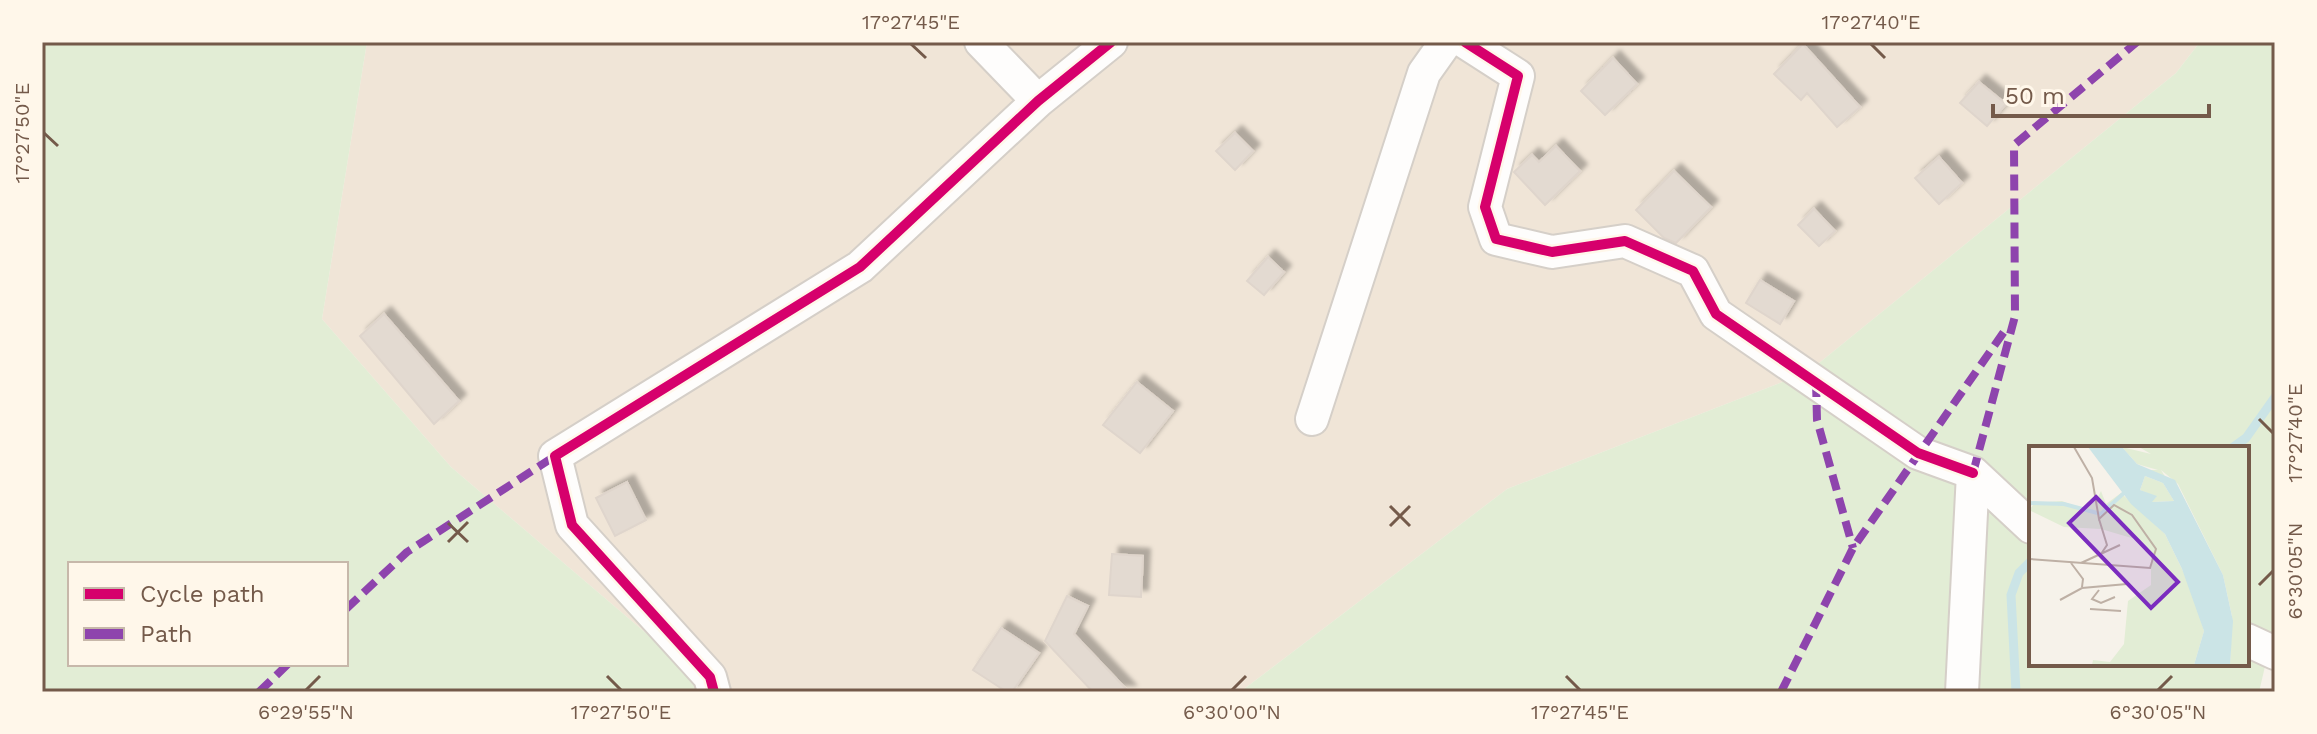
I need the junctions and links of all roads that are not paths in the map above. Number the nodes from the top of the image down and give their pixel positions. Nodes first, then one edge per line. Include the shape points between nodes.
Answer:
1 (981, 42) edge
2 (1111, 42) edge
3 (1446, 42) edge
4 (1465, 42) edge
5 (1038, 101) junction
6 (1312, 419) dead end
7 (1973, 473) junction
8 (2029, 525) edge
9 (2249, 641) edge
10 (2275, 653) edge
11 (714, 692) edge
12 (1962, 692) edge

1 - 5 street
2 - 5 street
3 - 6 street via 1424,73
4 - 7 street via 1518,76 1485,207 1496,239 1552,252 1625,241 1693,271 1716,314 1918,453
5 - 11 street via 860,267 555,456 572,525 710,677
7 - 8 street
7 - 12 street
9 - 10 street

